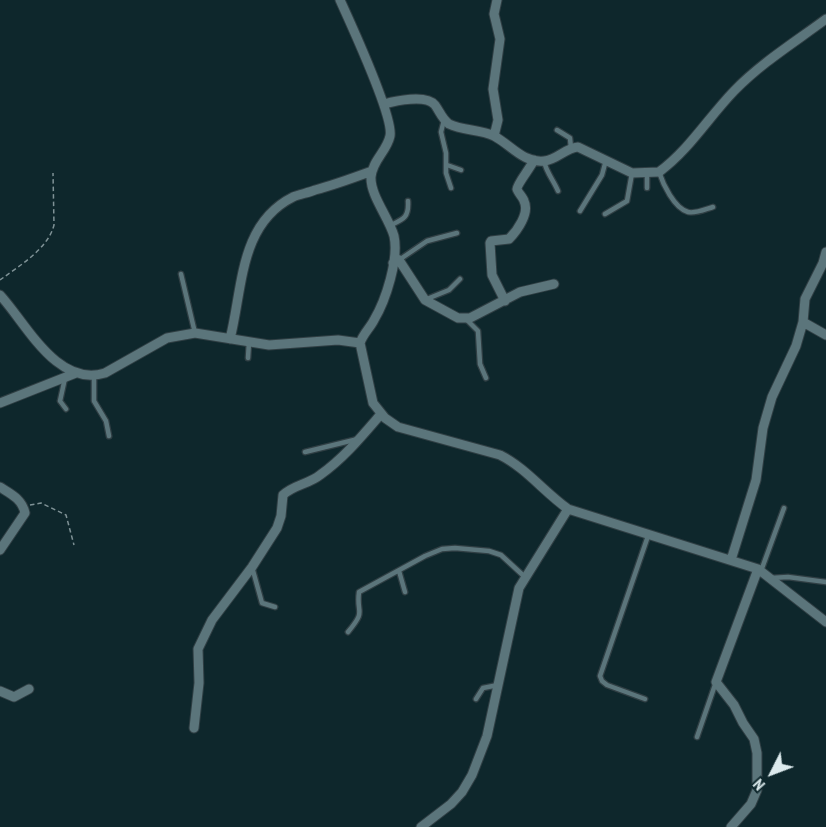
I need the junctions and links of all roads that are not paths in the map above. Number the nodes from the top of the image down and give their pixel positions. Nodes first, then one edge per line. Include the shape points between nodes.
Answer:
1 (340, 0) edge
2 (497, 0) edge
3 (826, 19) edge
4 (384, 104) junction
5 (444, 120) junction
6 (557, 130) dead end
7 (494, 136) junction
8 (571, 148) junction
9 (534, 160) junction
10 (606, 160) junction
11 (544, 161) junction
12 (447, 165) junction
13 (460, 170) dead end
14 (372, 171) junction
15 (658, 172) junction
16 (632, 173) junction
17 (647, 173) junction
18 (451, 188) dead end
19 (646, 188) dead end
20 (558, 191) dead end
21 (408, 201) dead end
22 (713, 207) dead end
23 (580, 211) dead end
24 (605, 214) dead end
25 (391, 225) junction
26 (457, 233) dead end
27 (826, 252) edge
28 (396, 262) junction
29 (181, 274) dead end
30 (460, 279) dead end
31 (554, 284) dead end
32 (0, 295) edge
33 (424, 300) junction
34 (505, 301) junction
35 (466, 319) junction
36 (803, 322) junction
37 (195, 333) junction
38 (826, 335) edge
39 (231, 339) junction
40 (249, 342) junction
41 (360, 343) junction
42 (248, 358) dead end
43 (76, 373) junction
44 (94, 376) junction
45 (65, 378) junction
46 (486, 378) dead end
47 (0, 403) edge
48 (66, 409) dead end
49 (381, 414) junction
50 (109, 436) dead end
51 (360, 438) junction
52 (305, 452) dead end
53 (0, 487) edge
54 (784, 508) dead end
55 (568, 509) junction
56 (648, 536) junction
57 (0, 550) edge
58 (731, 560) junction
59 (252, 567) junction
60 (759, 570) junction
61 (399, 571) junction
62 (526, 578) junction
63 (771, 578) junction
64 (826, 582) edge
65 (405, 592) dead end
66 (275, 607) dead end
67 (826, 622) edge
68 (348, 632) dead end
69 (716, 682) junction
70 (498, 685) junction
71 (29, 689) dead end
72 (0, 691) edge
73 (476, 699) dead end
74 (645, 699) dead end
75 (194, 728) dead end
76 (697, 737) dead end
77 (421, 827) edge
78 (731, 827) edge

1 - 4 street
2 - 7 street via 494,14 500,39 493,89 498,120
3 - 15 street via 741,85 694,140
4 - 5 street via 403,99 429,101
4 - 14 street via 390,138
5 - 7 street
5 - 12 lane via 441,132
6 - 8 lane via 570,138
7 - 9 street
8 - 10 street via 578,147
8 - 11 street
9 - 11 street
9 - 34 street via 517,186 526,205 519,226 509,239 490,243 492,275
10 - 16 street
10 - 23 lane via 598,184
11 - 20 lane
12 - 13 lane
12 - 18 lane
14 - 25 street via 373,189
14 - 39 street via 295,196 261,223 249,247
15 - 17 street
15 - 22 lane via 667,192 685,210 692,213
16 - 17 street
16 - 24 lane via 627,201
17 - 19 lane
21 - 25 lane via 406,216
25 - 28 street
26 - 28 lane via 427,241
27 - 36 street via 805,299
28 - 33 street
28 - 41 street via 380,307
29 - 37 lane
30 - 33 lane via 449,290
31 - 34 street via 520,292
32 - 43 street via 43,349
33 - 35 street
34 - 35 street
35 - 46 lane via 478,331 480,364
36 - 38 street
36 - 58 street via 762,428 756,480
37 - 39 street
37 - 44 street via 166,338
39 - 40 street
40 - 41 street
40 - 42 lane
41 - 49 street via 373,403
43 - 44 street
43 - 45 street
44 - 50 lane via 94,401 106,421
45 - 47 street
45 - 48 lane via 60,401
49 - 51 street
49 - 55 street via 398,427 514,462
51 - 52 lane
51 - 59 street via 318,477 283,495 280,523
53 - 57 street via 17,498 25,513
54 - 60 lane
55 - 56 street
55 - 62 street
56 - 58 street
56 - 74 lane via 600,676 607,684
58 - 60 street
59 - 66 lane via 261,603
59 - 75 street via 212,620 198,649
60 - 63 street
60 - 69 street
61 - 62 lane via 442,549 455,548 501,555
61 - 65 lane
61 - 68 lane via 359,591 361,614
62 - 70 street via 518,593
63 - 64 lane
63 - 67 street
69 - 76 lane
69 - 78 street via 754,739 757,753 757,790
70 - 73 lane via 483,688
70 - 77 street via 472,775 451,804
71 - 72 street via 14,697

